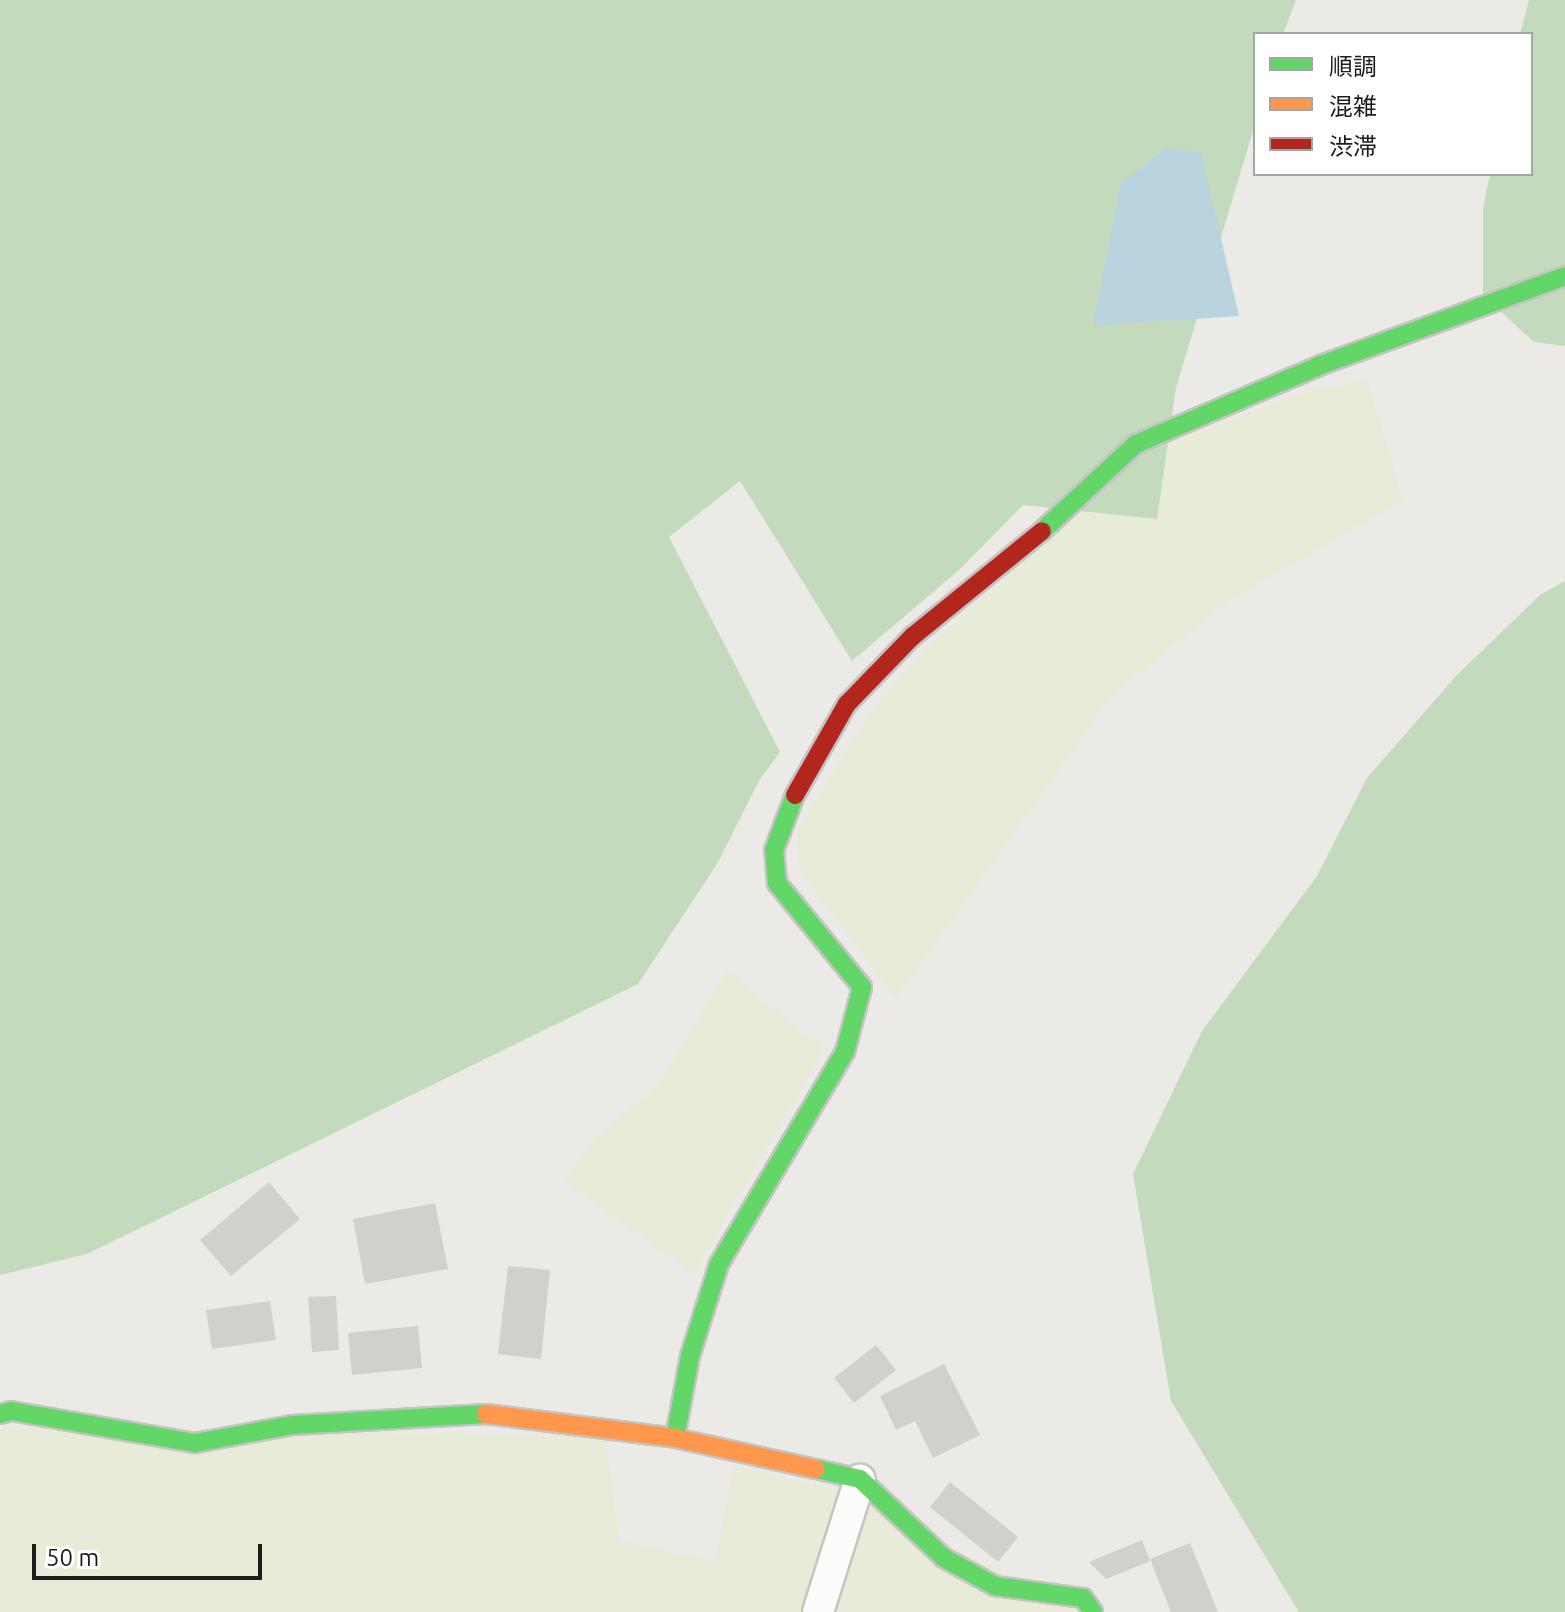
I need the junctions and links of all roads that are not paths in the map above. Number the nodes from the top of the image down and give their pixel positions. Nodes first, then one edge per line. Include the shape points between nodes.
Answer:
1 (1565, 276) edge
2 (0, 1414) edge
3 (675, 1438) junction
4 (860, 1479) junction
5 (818, 1612) edge
6 (1093, 1612) edge

1 - 3 street via 1321,365 1136,444 1054,521 913,636 847,704 792,801 774,850 777,883 862,987 845,1052 719,1264 690,1356
2 - 3 street via 11,1411 195,1443 293,1425 500,1413
3 - 4 street
4 - 5 street
4 - 6 street via 944,1558 995,1586 1083,1598

